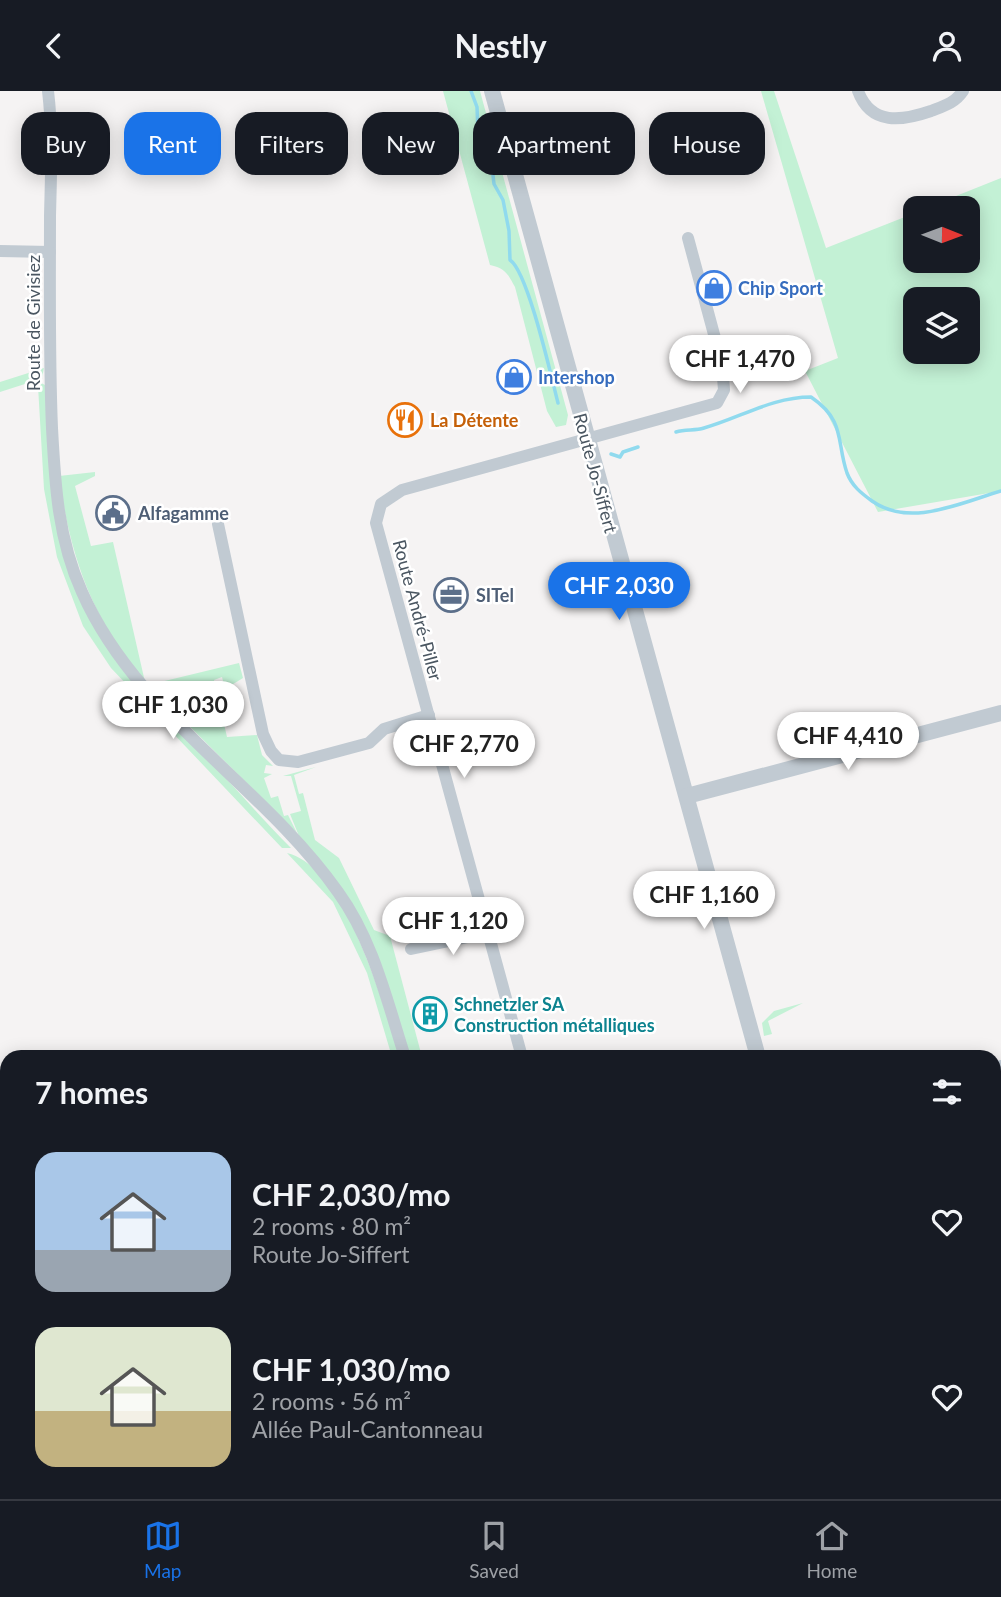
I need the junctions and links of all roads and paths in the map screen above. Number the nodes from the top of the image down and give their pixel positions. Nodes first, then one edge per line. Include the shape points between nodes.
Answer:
1 (48, 91) edge
2 (492, 91) edge
3 (858, 91) edge
4 (963, 91) edge
5 (688, 239) dead end
6 (0, 251) edge
7 (50, 252) junction
8 (587, 440) junction
9 (218, 524) dead end
10 (1001, 713) edge
11 (429, 715) junction
12 (687, 796) junction
13 (487, 933) junction
14 (411, 949) dead end
15 (403, 1050) edge
16 (520, 1050) edge
17 (756, 1050) edge

1 - 7 street, Route de Givisiez
2 - 8 street, Route Jo-Siffert
3 - 4 street via 873,113 892,120 947,105
5 - 8 street, Route André-Piller via 722,364 724,390 717,403
6 - 7 street
7 - 15 street, Route de Givisiez via 55,494 67,553 95,619 145,689 293,839 339,893 377,970
8 - 11 street, Route André-Piller via 402,490 380,504 376,523
8 - 12 street, Route Jo-Siffert
9 - 11 street via 263,734 279,760 298,762 369,743 384,729
10 - 12 street
11 - 13 street, Route André-Piller
12 - 17 street, Route Jo-Siffert
13 - 14 street
13 - 16 street, Route André-Piller

